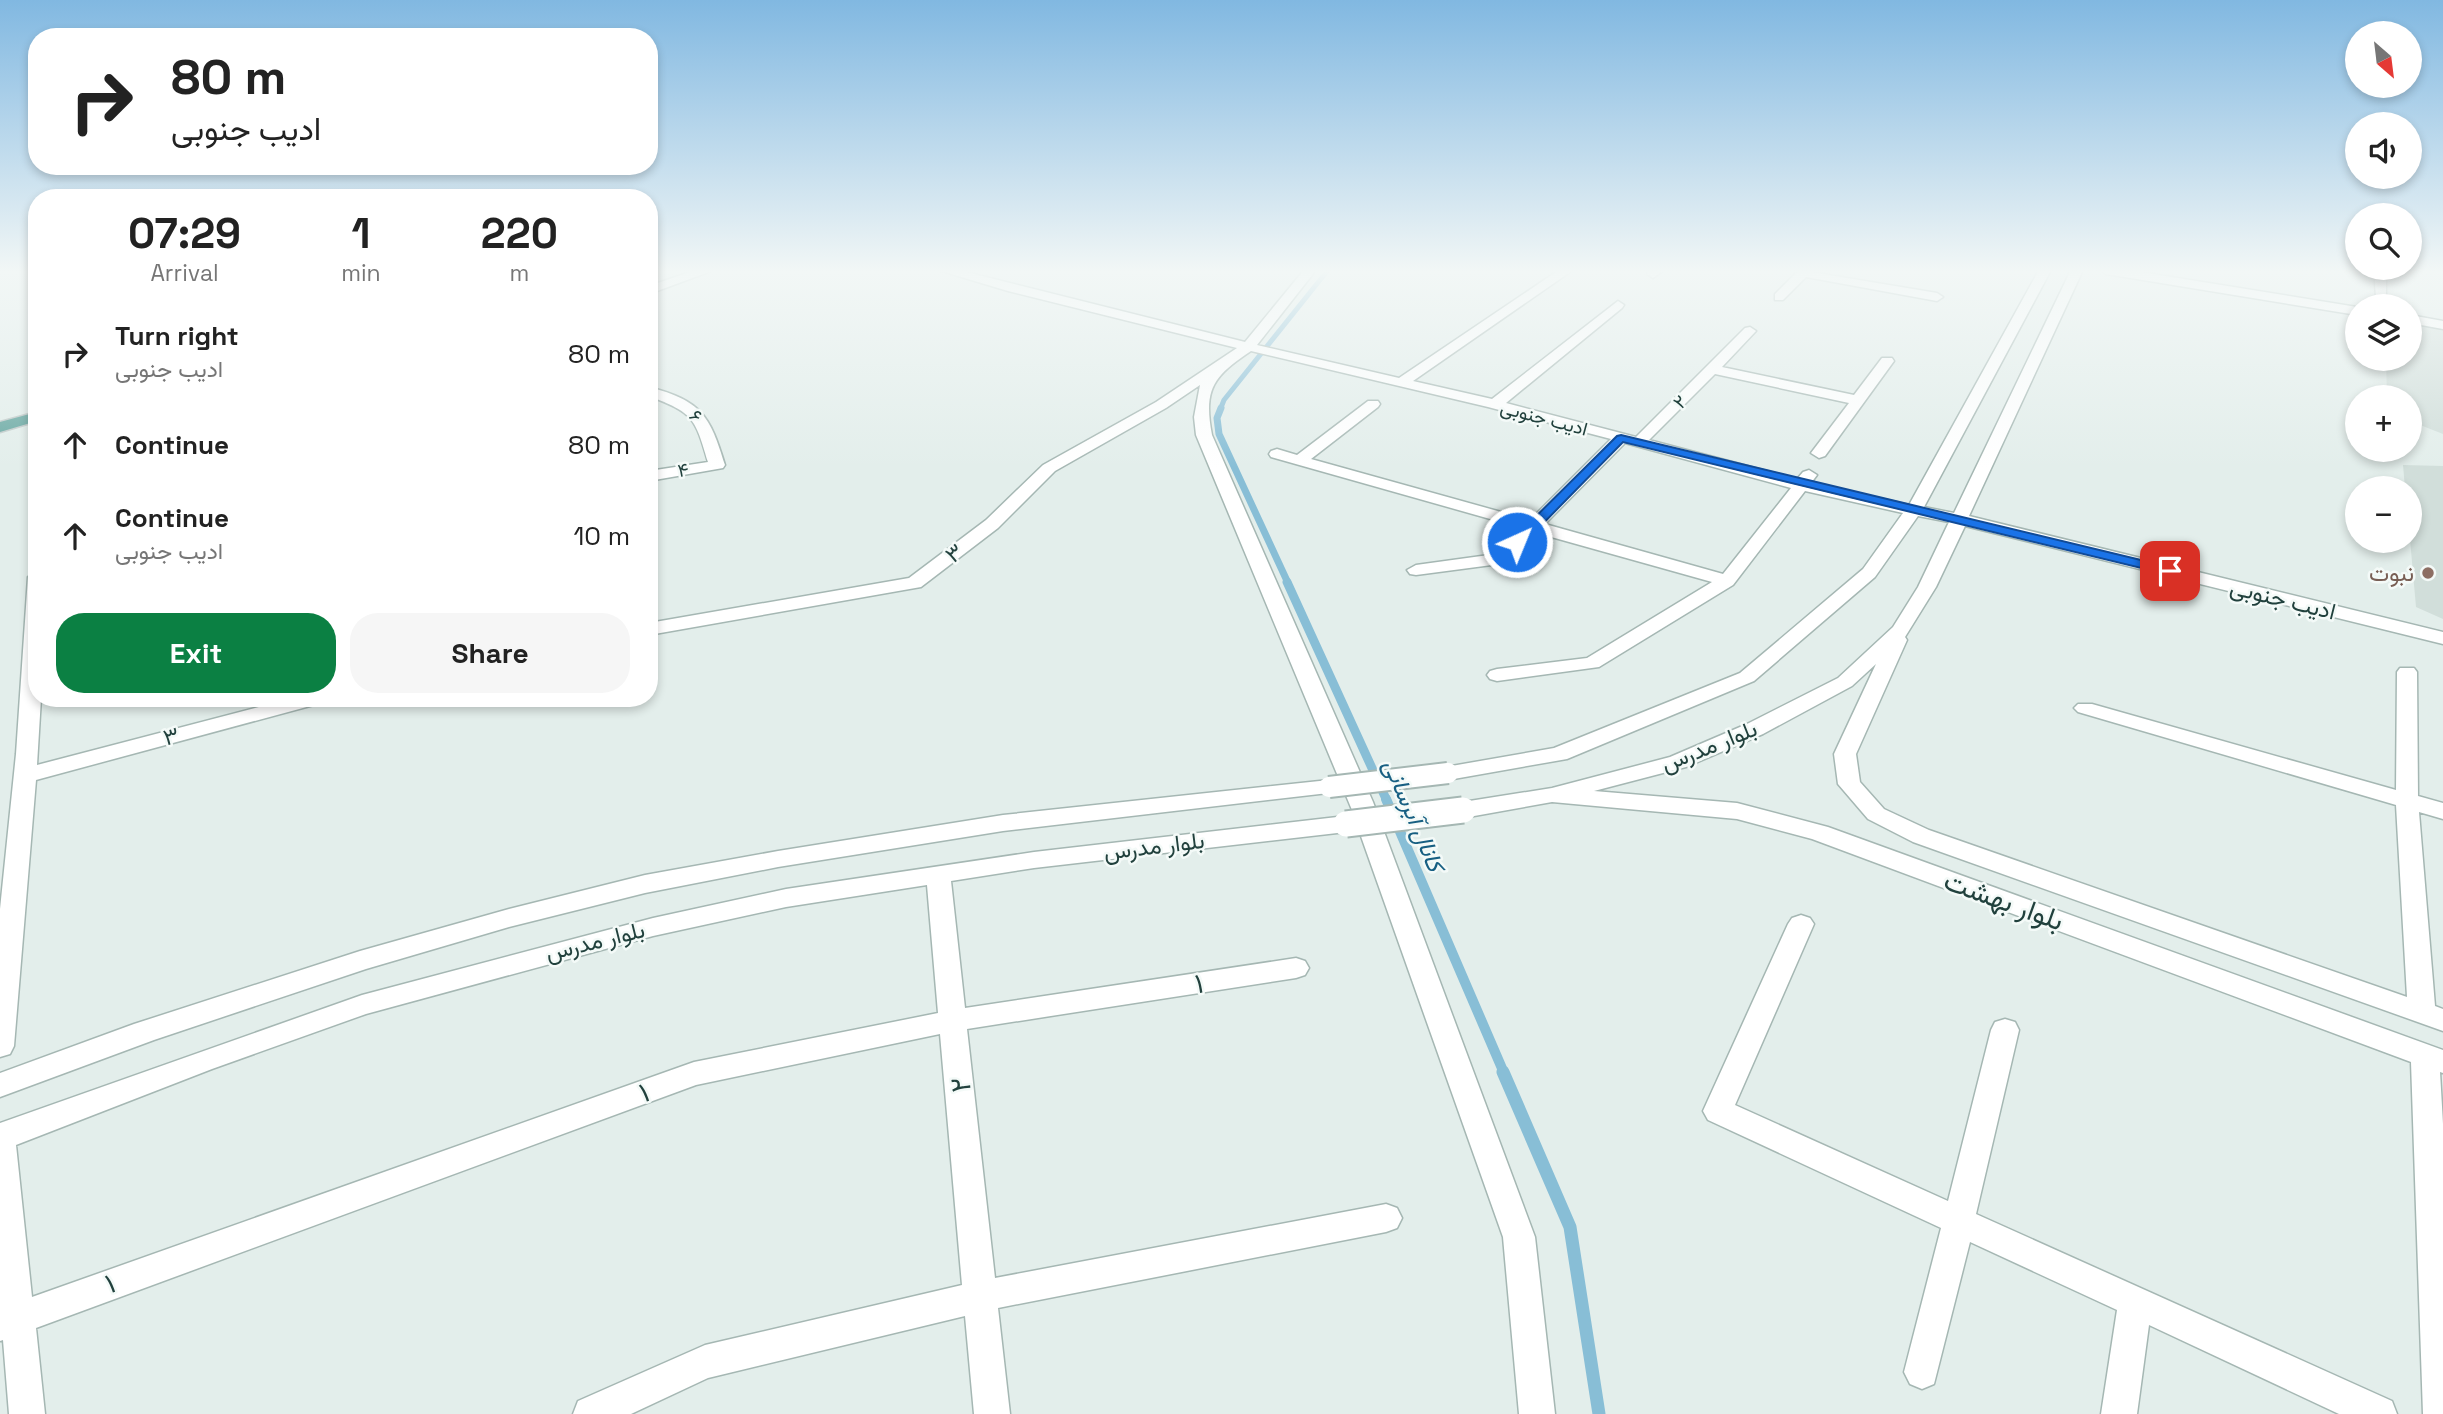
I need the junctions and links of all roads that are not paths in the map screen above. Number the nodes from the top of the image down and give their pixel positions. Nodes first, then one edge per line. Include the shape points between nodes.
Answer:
1 (1205, 336) edge
2 (1257, 336) edge
3 (1467, 336) edge
4 (1579, 336) edge
5 (1745, 336) edge
6 (2023, 336) edge
7 (2033, 336) edge
8 (1248, 347) junction
9 (1887, 361) dead end
10 (2014, 365) junction
11 (1713, 369) junction
12 (1214, 370) junction
13 (1401, 383) junction
14 (658, 394) edge
15 (1857, 400) junction
16 (28, 404) edge
17 (1373, 404) dead end
18 (1494, 405) junction
19 (0, 412) edge
20 (28, 419) edge
21 (0, 427) edge
22 (1621, 438) junction
23 (1639, 442) junction
24 (1819, 453) dead end
25 (1277, 454) dead end
26 (1301, 459) junction
27 (717, 465) joint
28 (1811, 473) dead end
29 (658, 475) edge
30 (1913, 511) junction
31 (1959, 519) junction
32 (1533, 526) junction
33 (1416, 570) dead end
34 (1727, 581) junction
35 (658, 627) edge
36 (1901, 630) junction
37 (2443, 638) edge
38 (2407, 671) dead end
39 (1497, 675) dead end
40 (28, 707) edge
41 (284, 707) edge
42 (2085, 708) dead end
43 (24, 776) junction
44 (1552, 795) junction
45 (2407, 801) junction
46 (2443, 811) edge
47 (1921, 836) junction
48 (1907, 864) junction
49 (939, 875) junction
50 (1801, 924) dead end
51 (1296, 968) dead end
52 (2433, 1016) edge
53 (953, 1021) junction
54 (2005, 1030) dead end
55 (0, 1046) edge
56 (2434, 1058) edge
57 (0, 1085) edge
58 (0, 1138) edge
59 (1386, 1218) dead end
60 (1959, 1222) junction
61 (981, 1296) junction
62 (2134, 1302) junction
63 (9, 1321) edge
64 (1922, 1372) dead end
65 (27, 1414) edge
66 (591, 1414) edge
67 (992, 1414) edge
68 (1536, 1414) edge
69 (2119, 1414) edge
70 (2379, 1414) edge
71 (2441, 1414) edge

1 - 8 street
2 - 8 street, ۳
3 - 13 street
4 - 18 street
5 - 11 street, ۲
6 - 10 street, بلوار مدرس
7 - 10 street, بلوار مدرس
8 - 12 street, ۳
8 - 13 street, ادیب جنوبی
9 - 15 street
10 - 30 street, بلوار مدرس
10 - 31 street, بلوار مدرس
11 - 15 street
11 - 23 street, ۲
12 - 35 street, ۳ via 1049,468 992,524 915,583
12 - 68 street via 1204,393 1204,435 1361,802 1519,1237
13 - 18 street, ادیب جنوبی
14 - 27 street, ۶ via 691,407 703,419
15 - 24 street
16 - 19 main road
17 - 26 street
18 - 22 street, ادیب جنوبی
20 - 21 main road
22 - 23 street, ادیب جنوبی
22 - 32 street
23 - 30 street, ادیب جنوبی
25 - 26 street
26 - 32 street
27 - 29 street, ۴
28 - 34 street
30 - 31 street, ادیب جنوبی
30 - 57 street, بلوار مدرس, bridge via 1868,573 1747,677 1559,754 1448,773 1003,823 645,884 360,961
31 - 36 street, بلوار مدرس
31 - 37 street, ادیب جنوبی
32 - 33 street via 1501,559
32 - 34 street
34 - 39 street via 1592,663
36 - 44 street, بلوار مدرس via 1845,682 1755,729 1678,762
36 - 47 street, بلوار بهشت via 1845,754 1849,784 1876,814
38 - 45 street
40 - 43 street
41 - 43 street, ۳
42 - 45 street
43 - 55 street
44 - 48 street, بلوار بهشت via 1737,811 1820,833
44 - 49 street, بلوار مدرس, bridge
45 - 46 street
45 - 52 street
47 - 48 street via 1892,836 1887,845
47 - 52 street, بلوار بهشت
48 - 56 street, بلوار بهشت
49 - 53 street, ۲
49 - 58 street, بلوار مدرس via 786,898 653,926 494,968 362,1005
50 - 60 street via 1718,1111
51 - 53 street, ۱
53 - 61 street, ۲
53 - 63 street, ۱ via 694,1074
54 - 60 street
56 - 71 street
58 - 63 street
59 - 61 street
60 - 62 street
60 - 64 street
61 - 66 street via 705,1363
61 - 67 street, ۲
62 - 69 street
62 - 70 street
63 - 65 street

